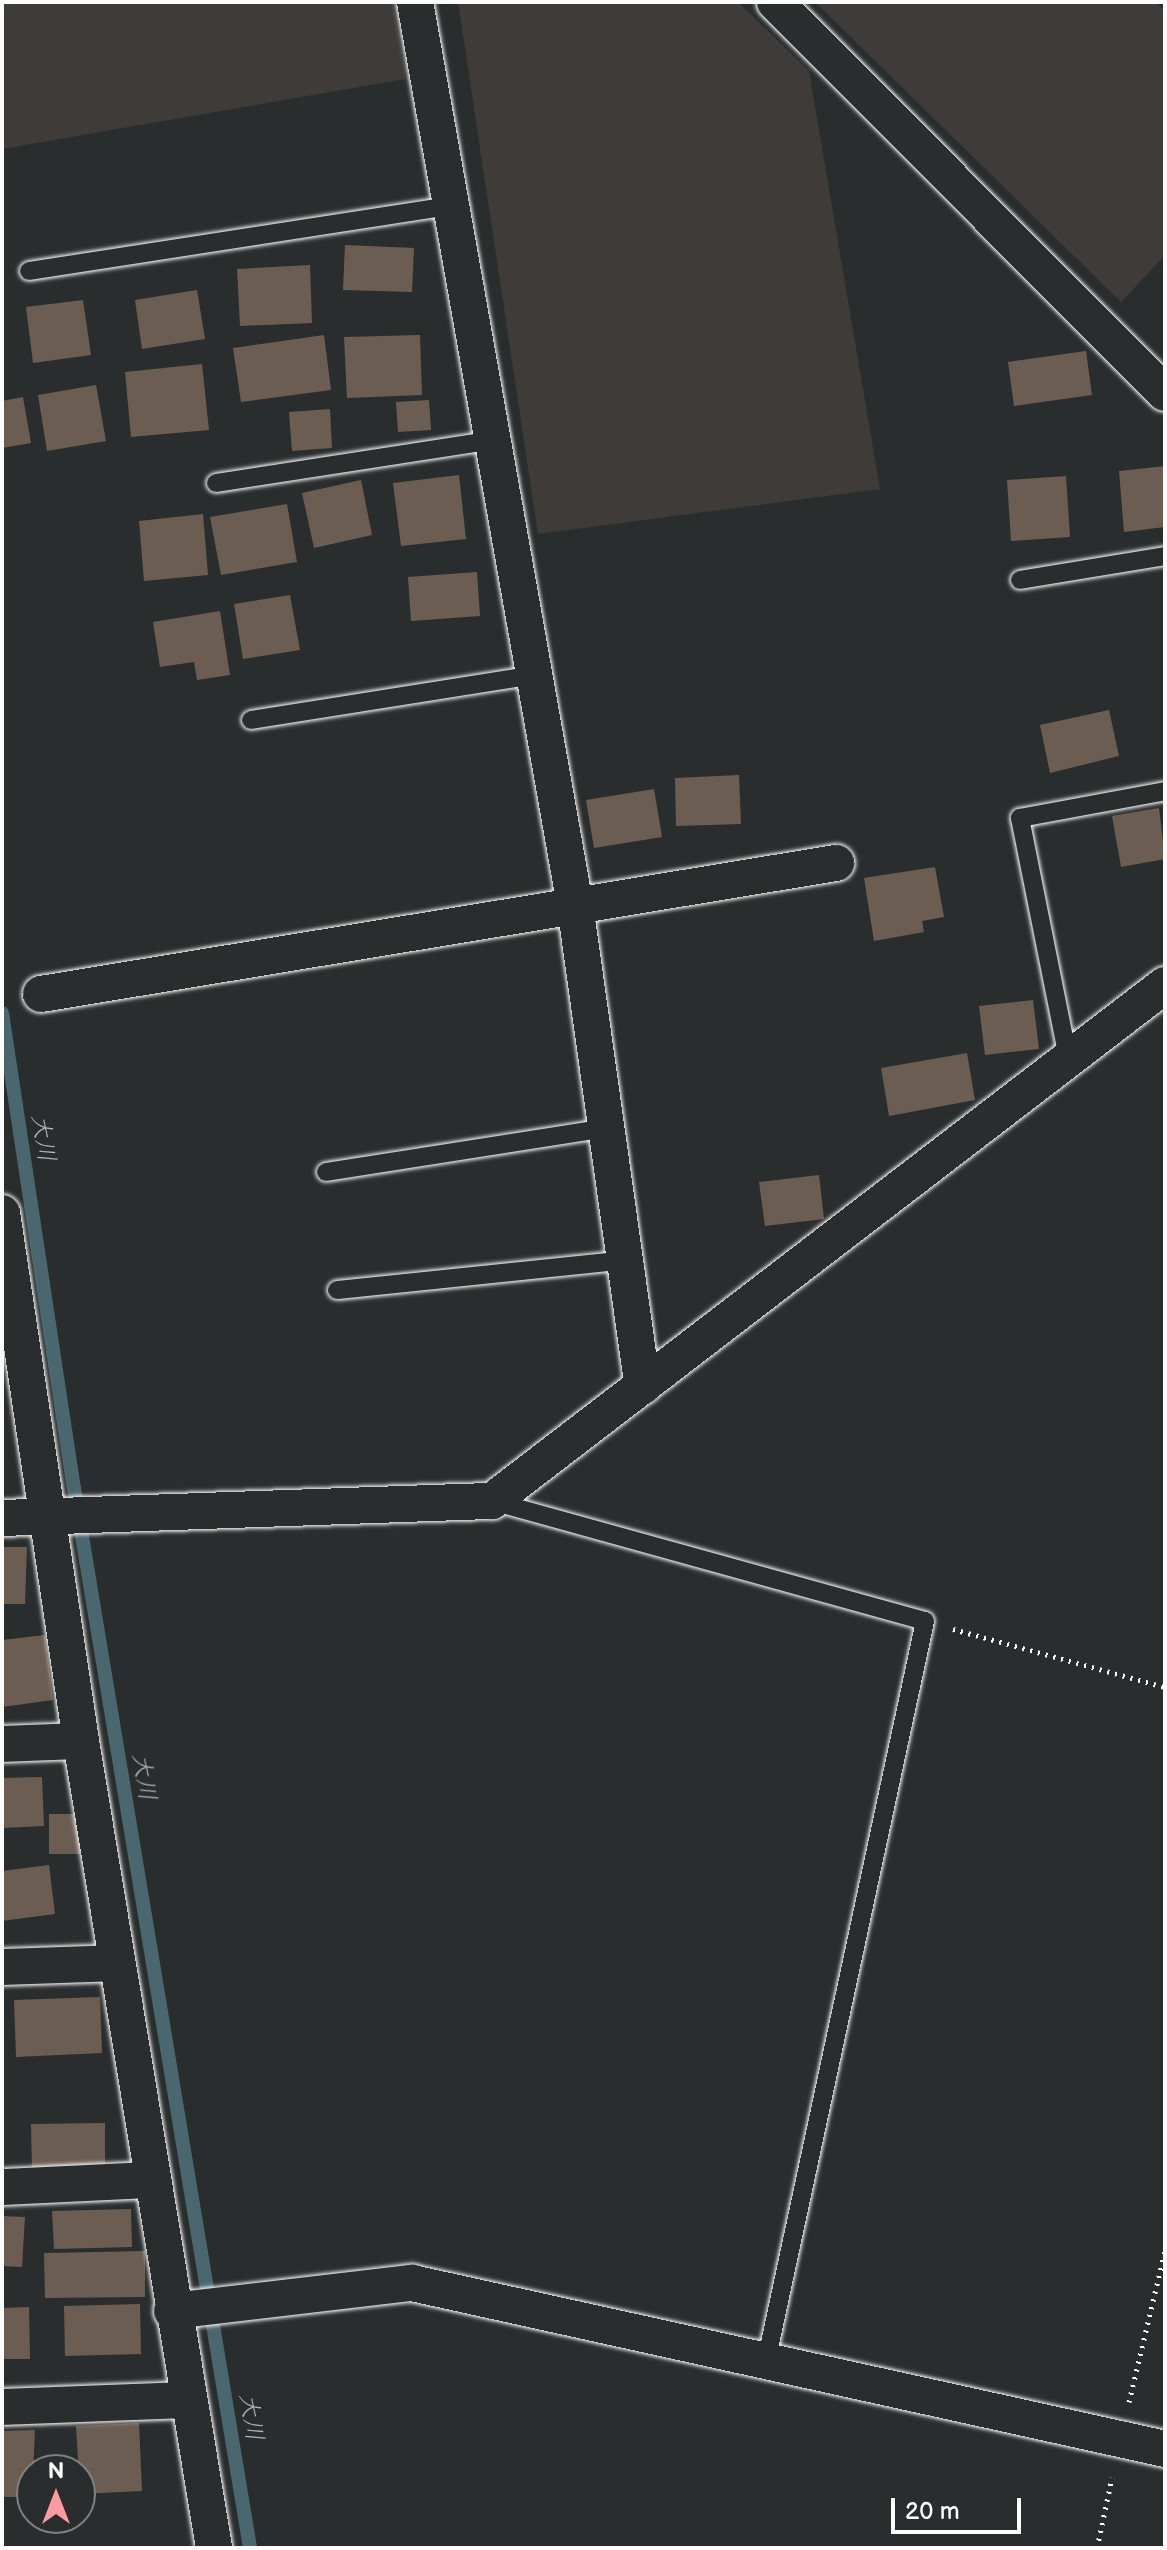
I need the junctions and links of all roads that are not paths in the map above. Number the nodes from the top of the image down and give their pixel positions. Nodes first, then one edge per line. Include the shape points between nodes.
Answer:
1 (415, 2) edge
2 (775, 2) edge
3 (451, 206) junction
4 (29, 271) dead end
5 (1165, 393) edge
6 (493, 440) junction
7 (216, 483) dead end
8 (1165, 556) edge
9 (1020, 580) dead end
10 (534, 675) junction
11 (251, 720) dead end
12 (1165, 791) edge
13 (836, 863) dead end
14 (575, 905) junction
15 (1165, 985) edge
16 (41, 994) dead end
17 (1068, 1058) junction
18 (607, 1128) junction
19 (326, 1172) dead end
20 (2, 1213) edge
21 (625, 1260) junction
22 (7, 1273) edge
23 (337, 1290) dead end
24 (643, 1386) junction
25 (492, 1501) junction
26 (48, 1517) junction
27 (2, 1518) edge
28 (81, 1741) junction
29 (2, 1744) edge
30 (116, 1963) junction
31 (2, 1967) edge
32 (152, 2180) junction
33 (2, 2187) edge
34 (172, 2311) junction
35 (766, 2362) junction
36 (188, 2400) junction
37 (2, 2407) edge
38 (1165, 2449) edge
39 (214, 2548) edge

1 - 3 street
2 - 5 street
3 - 4 lane
3 - 6 street
6 - 7 lane
6 - 10 street
8 - 9 lane
10 - 11 lane
10 - 14 street
12 - 17 lane via 1020,818
13 - 14 street
14 - 16 street
14 - 18 street
15 - 17 street
17 - 24 street
18 - 19 lane
18 - 21 street
20 - 22 street
21 - 23 lane
21 - 24 street
22 - 26 street
24 - 25 street
25 - 26 street
25 - 35 lane via 925,1621
26 - 27 street
26 - 28 street
28 - 29 street
28 - 30 street
30 - 31 street
30 - 32 street
32 - 33 street
32 - 34 street
34 - 35 street via 412,2283
34 - 36 street
35 - 38 street
36 - 37 street
36 - 39 street

